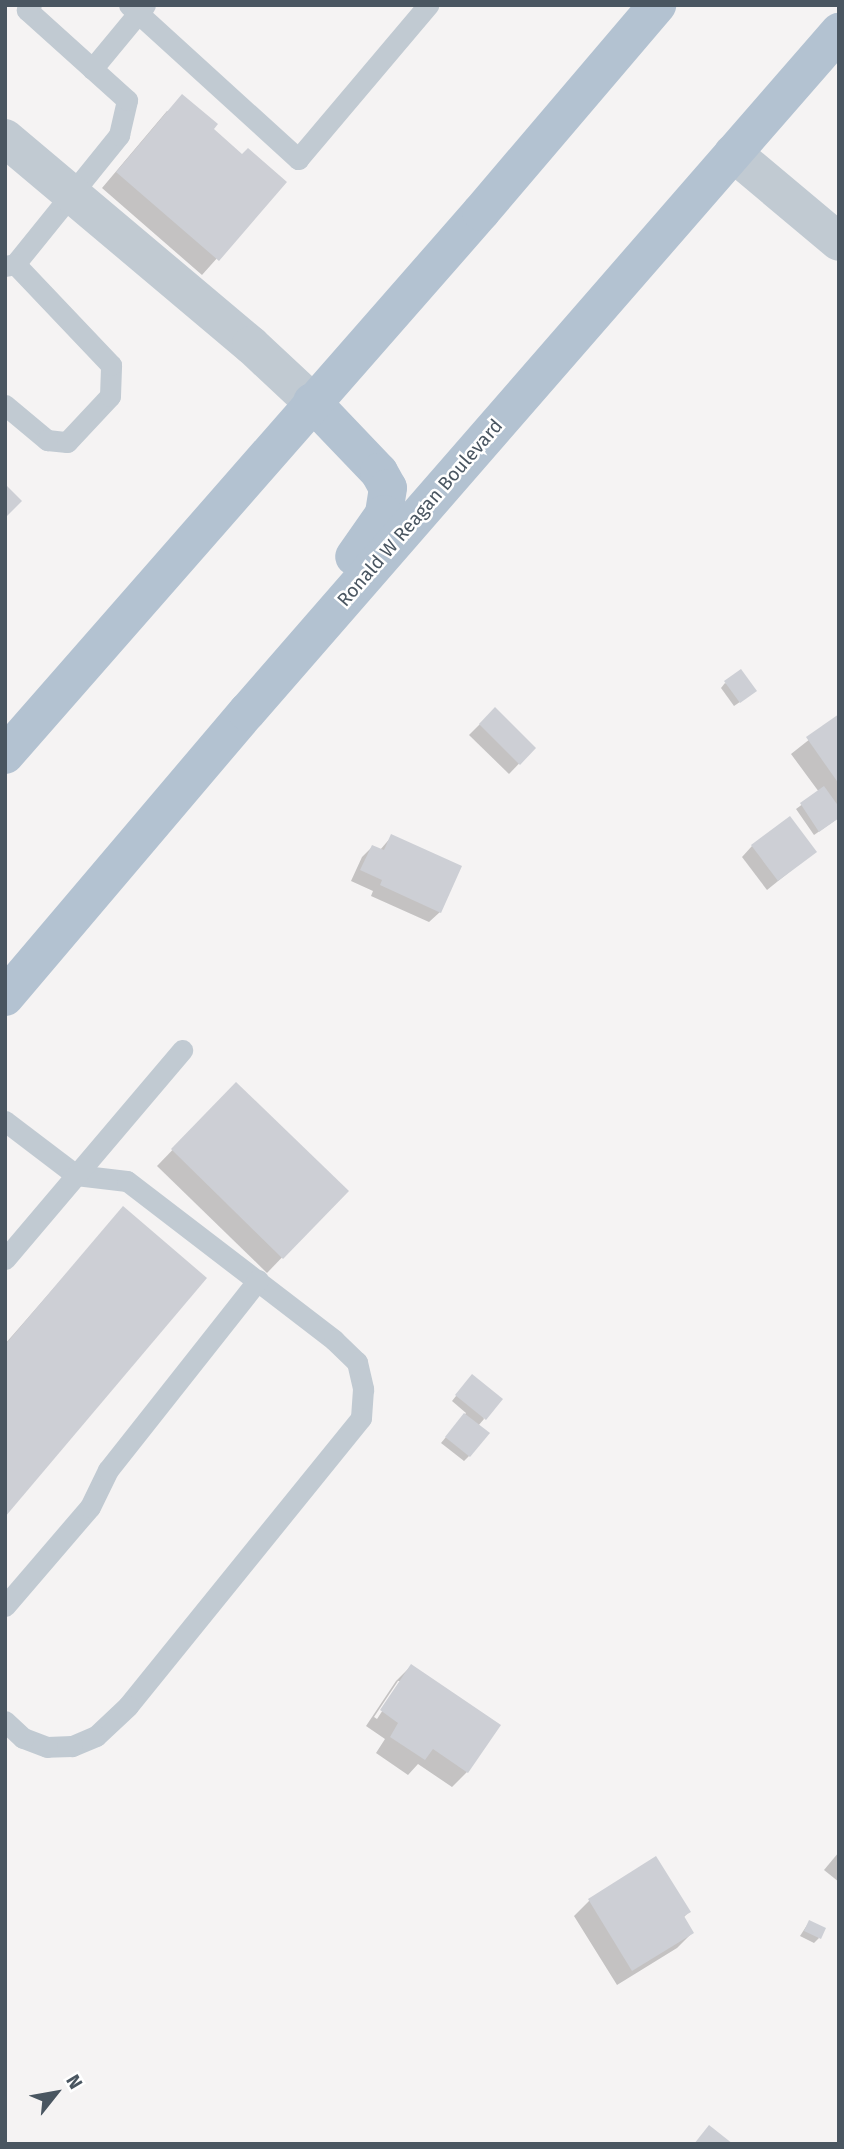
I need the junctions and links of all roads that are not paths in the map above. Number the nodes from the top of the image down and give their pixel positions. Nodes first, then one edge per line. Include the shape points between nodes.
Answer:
1 (31, 5) edge
2 (428, 5) edge
3 (657, 5) edge
4 (138, 8) edge
5 (839, 32) edge
6 (93, 69) junction
7 (5, 138) edge
8 (733, 153) junction
9 (71, 195) junction
10 (839, 242) edge
11 (10, 265) edge
12 (312, 402) junction
13 (5, 404) edge
14 (247, 712) junction
15 (5, 755) edge
16 (5, 997) edge
17 (182, 1050) dead end
18 (5, 1121) edge
19 (76, 1175) junction
20 (5, 1259) edge
21 (258, 1280) junction
22 (5, 1606) edge
23 (5, 1721) edge

1 - 6 lane via 27,10
2 - 4 lane via 298,159
3 - 12 main road
4 - 6 lane
5 - 8 main road, Ronald W Reagan Boulevard
6 - 9 lane via 127,100 119,135
7 - 9 street
8 - 10 street
8 - 14 main road, Ronald W Reagan Boulevard
9 - 11 lane
9 - 12 street
11 - 13 lane via 111,365 110,396 67,442 47,440
12 - 14 main road via 379,472 388,488 384,514 364,545 291,627
12 - 15 main road
14 - 16 main road, Ronald W Reagan Boulevard
17 - 19 lane
18 - 19 lane
19 - 20 lane
19 - 21 lane via 127,1181
21 - 22 lane via 130,1441 90,1507
21 - 23 lane via 358,1362 363,1389 361,1418 128,1706 96,1736 72,1746 47,1747 23,1738

